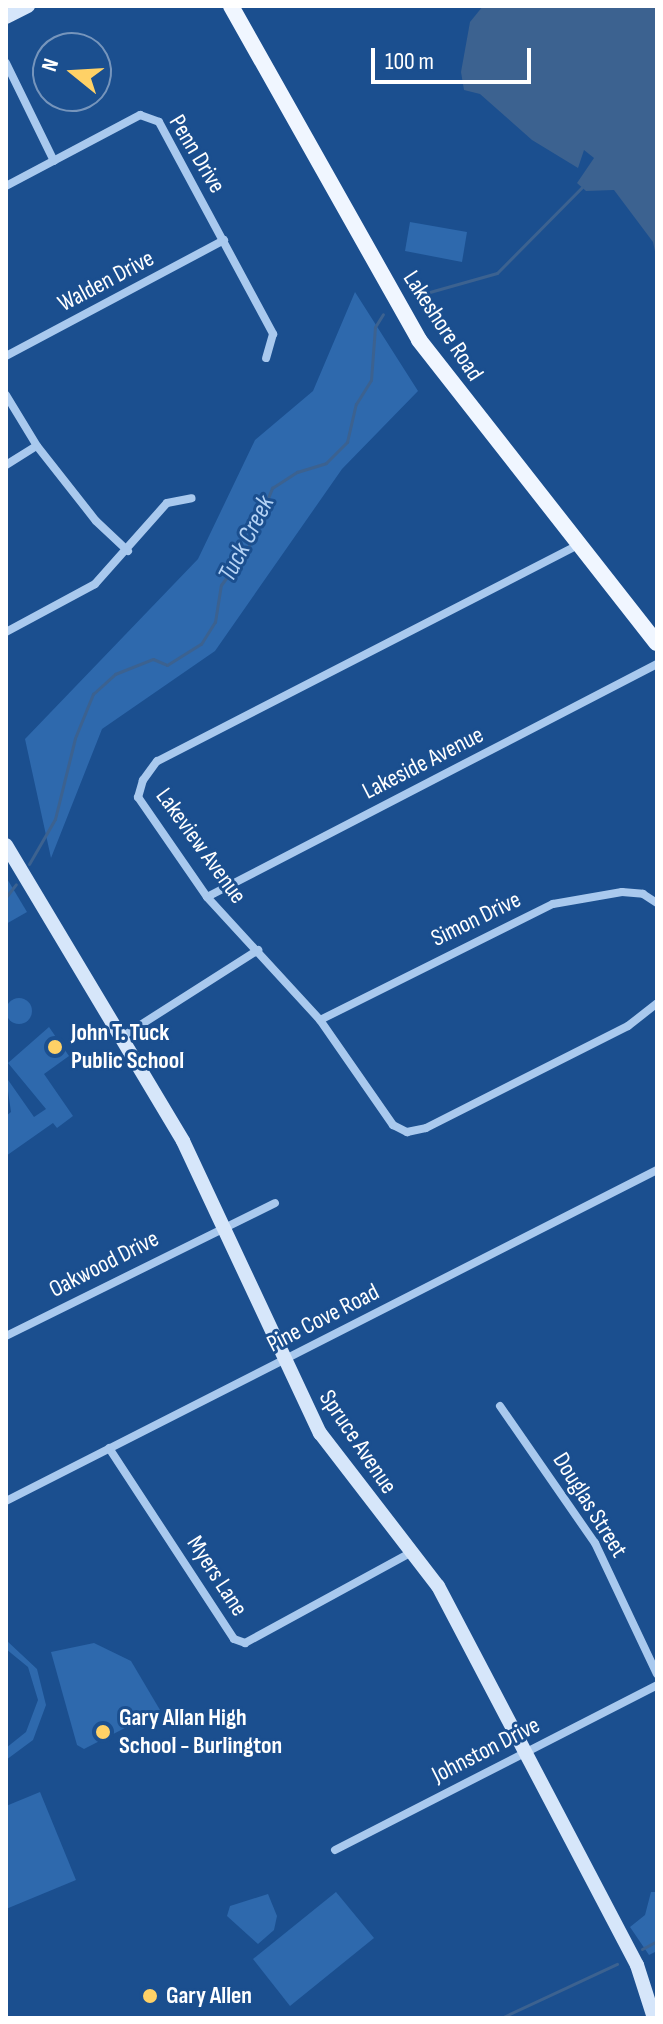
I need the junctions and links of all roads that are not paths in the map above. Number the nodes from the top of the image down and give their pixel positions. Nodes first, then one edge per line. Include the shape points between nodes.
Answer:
1 (28, 6) edge
2 (231, 6) edge
3 (6, 17) edge
4 (6, 63) edge
5 (54, 161) junction
6 (6, 186) edge
7 (224, 240) junction
8 (6, 356) edge
9 (266, 358) dead end
10 (6, 395) edge
11 (37, 446) junction
12 (6, 465) edge
13 (192, 498) dead end
14 (578, 545) junction
15 (128, 551) junction
16 (6, 632) edge
17 (657, 643) edge
18 (657, 664) edge
19 (8, 848) edge
20 (207, 897) junction
21 (657, 903) edge
22 (258, 950) junction
23 (657, 1003) edge
24 (320, 1020) junction
25 (118, 1039) junction
26 (657, 1170) edge
27 (275, 1203) dead end
28 (220, 1228) junction
29 (6, 1336) edge
30 (283, 1360) junction
31 (500, 1406) dead end
32 (109, 1448) junction
33 (6, 1501) edge
34 (410, 1553) junction
35 (657, 1674) edge
36 (657, 1685) edge
37 (526, 1752) junction
38 (335, 1850) dead end
39 (654, 2018) edge

1 - 3 street
2 - 14 main road, Lakeshore Road via 419,340
4 - 5 street
5 - 6 street, Penn Drive
5 - 7 street, Penn Drive via 140,115 150,117 159,122
7 - 8 street, Walden Drive
7 - 9 street, Penn Drive via 273,334
10 - 11 street
11 - 12 street
11 - 15 street via 96,521
13 - 15 street via 167,503
14 - 17 main road, Lakeshore Road
14 - 20 street, Lakeview Avenue via 157,761 138,797
15 - 16 street via 95,584
18 - 20 street, Lakeside Avenue
19 - 25 street, Spruce Avenue
20 - 22 street, Lakeview Avenue
21 - 24 street, Simon Drive via 643,894 622,892 553,904
22 - 24 street, Lakeview Avenue
22 - 25 street
23 - 24 street, Lakeview Avenue via 628,1026 426,1128 407,1132 393,1125
25 - 28 street, Spruce Avenue via 183,1141
26 - 30 street, Pine Cove Road
27 - 28 street, Oakwood Drive
28 - 29 street, Oakwood Drive
28 - 30 street, Spruce Avenue
30 - 32 street, Pine Cove Road
30 - 34 street, Spruce Avenue via 339,1462
31 - 35 street, Douglas Street via 595,1543
32 - 33 street, Pine Cove Road
32 - 34 street, Myers Lane via 234,1639 245,1643
34 - 37 street, Spruce Avenue via 438,1586
36 - 37 street, Johnston Drive
37 - 38 street, Johnston Drive
37 - 39 street, Spruce Avenue via 637,1965

